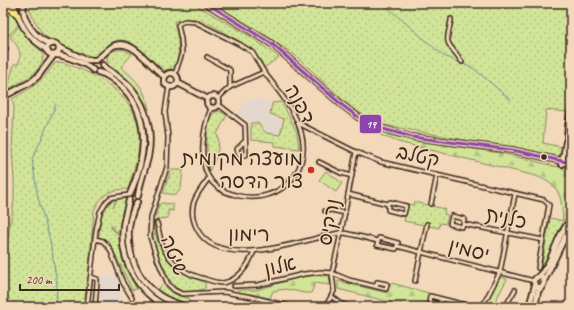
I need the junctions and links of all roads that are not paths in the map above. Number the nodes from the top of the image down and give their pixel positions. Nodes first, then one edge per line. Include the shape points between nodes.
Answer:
1 (13, 3) edge
2 (24, 3) edge
3 (206, 3) edge
4 (3, 8) edge
5 (18, 15) junction
6 (451, 19) dead end
7 (52, 44) junction
8 (59, 46) junction
9 (6, 49) dead end
10 (48, 53) junction
11 (104, 54) junction
12 (3, 55) edge
13 (55, 55) junction
14 (207, 57) dead end
15 (96, 60) junction
16 (462, 62) dead end
17 (48, 64) junction
18 (103, 64) junction
19 (93, 70) junction
20 (98, 72) junction
21 (264, 72) junction
22 (175, 74) junction
23 (165, 77) junction
24 (178, 83) junction
25 (169, 86) junction
26 (230, 88) junction
27 (3, 97) edge
28 (218, 98) junction
29 (208, 99) junction
30 (219, 106) junction
31 (211, 108) junction
32 (571, 111) edge
33 (298, 123) junction
34 (570, 130) edge
35 (568, 136) junction
36 (246, 141) junction
37 (356, 152) junction
38 (571, 156) edge
39 (319, 162) dead end
40 (562, 162) junction
41 (571, 163) edge
42 (571, 166) edge
43 (437, 175) junction
44 (352, 176) junction
45 (209, 178) junction
46 (348, 194) junction
47 (515, 194) junction
48 (138, 196) junction
49 (129, 197) junction
50 (137, 202) junction
51 (388, 204) junction
52 (430, 204) dead end
53 (325, 211) dead end
54 (345, 213) junction
55 (571, 220) edge
56 (157, 223) dead end
57 (427, 224) dead end
58 (463, 224) junction
59 (571, 227) edge
60 (342, 233) junction
61 (508, 233) junction
62 (95, 239) junction
63 (542, 240) junction
64 (378, 241) junction
65 (397, 246) junction
66 (254, 251) junction
67 (421, 252) junction
68 (538, 268) dead end
69 (500, 272) junction
70 (332, 273) junction
71 (91, 277) junction
72 (414, 281) dead end
73 (536, 281) junction
74 (544, 281) junction
75 (234, 286) dead end
76 (376, 286) dead end
77 (542, 287) junction
78 (515, 290) dead end
79 (332, 297) junction
80 (132, 298) dead end
81 (442, 300) dead end
82 (87, 307) edge
83 (95, 307) edge
84 (168, 307) edge
85 (187, 307) edge
86 (292, 307) edge
87 (321, 307) edge
88 (350, 307) edge
89 (474, 307) edge
90 (482, 307) edge
91 (505, 307) edge
92 (529, 307) edge
93 (535, 307) edge

1 - 4 main road
1 - 5 street
2 - 7 street via 24,13 31,29 41,39
3 - 40 main road via 279,49 342,105 365,121 385,130 403,135 512,150
4 - 5 main road via 11,9
5 - 10 street via 30,36
6 - 16 street via 448,45
7 - 8 street
7 - 10 street via 48,48
8 - 13 street via 60,51
8 - 15 street via 86,60
9 - 12 street
10 - 13 street
10 - 17 street
11 - 15 street
11 - 18 street
11 - 23 street via 115,46 129,46
13 - 17 street
13 - 19 street via 62,55
14 - 26 street via 230,70
15 - 18 street
15 - 19 street via 92,64
17 - 27 street via 31,82
18 - 20 street via 103,69
18 - 48 street via 134,92 148,121 149,152
19 - 20 street
20 - 49 street via 113,79 126,91 142,122 143,151
21 - 22 street via 256,57 247,48 195,22 185,21 178,25 182,53
21 - 26 street, דפנה
21 - 33 street, דפנה
22 - 23 street via 170,73
22 - 24 street
23 - 25 street via 164,81
24 - 25 street
24 - 29 street
25 - 86 street, שיטה via 165,112 168,137 167,167 151,217 150,237 168,284 182,294 224,292
26 - 28 street, דפנה
28 - 29 street via 214,96
28 - 30 street
29 - 31 street via 207,104
30 - 31 street
30 - 36 street via 245,125
31 - 45 street via 206,122 203,150
32 - 34 street
33 - 37 street, קטלב
33 - 45 street, דפנה via 303,140 302,159 294,176 279,190 270,195 248,198 227,193
34 - 35 street
35 - 38 street via 568,150
35 - 40 street
36 - 36 street via 237,149 239,155 246,156
37 - 43 street, קטלב via 381,162
37 - 44 street, נרקיס
39 - 44 street, נרקיס
40 - 41 main road
40 - 42 main road
43 - 47 street, קטלב
43 - 52 street
44 - 46 street, נרקיס
45 - 66 street, רימון via 198,193 191,210 199,233 210,245
46 - 51 street
46 - 54 street, נרקיס
47 - 61 street
47 - 63 street, קטלב via 544,200 549,205
48 - 49 street via 134,193
48 - 50 street
49 - 50 street via 132,203
49 - 62 street via 110,198 102,207 97,219
49 - 84 street via 123,232 129,266 141,287
50 - 85 street via 132,212 129,232 136,268 146,284 159,296
51 - 51 street via 388,210 404,214 406,206 390,202
53 - 54 street
54 - 60 street, נרקיס
55 - 73 street via 561,232
56 - 66 street via 161,241 169,257 186,273 203,279 218,283 234,278 246,268
57 - 67 street
58 - 58 street, כלנית via 464,219 452,216 450,224 462,227
58 - 61 street, כלנית
59 - 74 street
60 - 64 street, יסמין
60 - 66 street, רימון
60 - 70 street, נרקיס
61 - 63 street, כלנית
61 - 69 street
62 - 71 street
62 - 80 street via 103,241 110,249 123,283
63 - 68 street
64 - 65 street, יסמין via 379,238 398,243
64 - 65 street, יסמין via 377,245 396,249
65 - 67 street, יסמין
67 - 69 street, יסמין
67 - 72 street
69 - 73 street, יסמין
69 - 90 street
70 - 75 street, אלון via 304,274 258,285
70 - 76 street
70 - 79 street
71 - 82 street
71 - 83 street via 97,279
73 - 74 street via 542,278
73 - 77 street via 537,287
73 - 92 street
74 - 77 street
77 - 93 street via 538,291
78 - 91 street
79 - 87 street via 328,304
79 - 88 street
81 - 89 street

